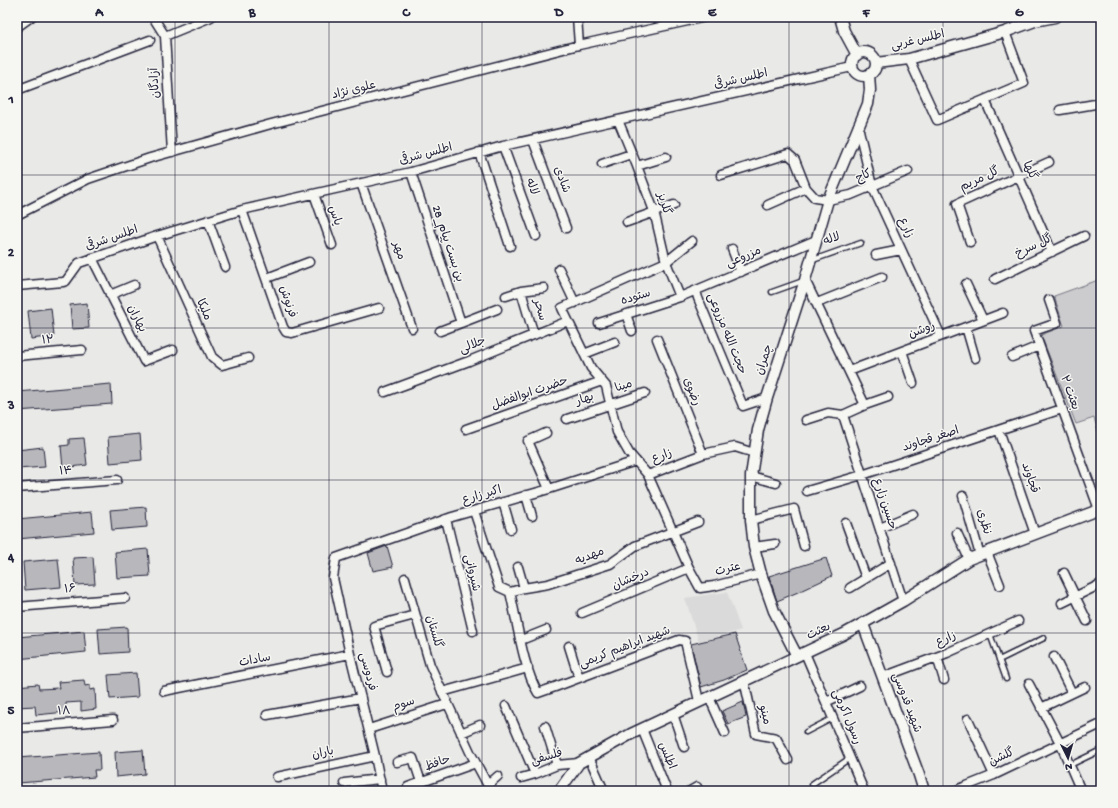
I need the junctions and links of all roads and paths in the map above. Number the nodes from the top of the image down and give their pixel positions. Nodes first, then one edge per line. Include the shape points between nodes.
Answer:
1 (31, 17) edge
2 (153, 17) edge
3 (211, 17) edge
4 (576, 17) edge
5 (706, 17) edge
6 (840, 17) edge
7 (1055, 17) edge
8 (1038, 19) edge
9 (17, 27) edge
10 (1005, 32) junction
11 (165, 36) junction
12 (150, 40) dead end
13 (579, 45) junction
14 (857, 55) junction
15 (909, 59) junction
16 (876, 63) junction
17 (852, 67) junction
18 (869, 74) junction
19 (17, 90) edge
20 (985, 100) junction
21 (1101, 103) edge
22 (1060, 110) dead end
23 (618, 120) junction
24 (858, 126) junction
25 (532, 140) junction
26 (503, 146) junction
27 (172, 152) junction
28 (479, 152) junction
29 (632, 154) junction
30 (666, 157) dead end
31 (1049, 162) dead end
32 (602, 164) dead end
33 (637, 166) junction
34 (908, 171) dead end
35 (411, 172) junction
36 (721, 176) dead end
37 (1018, 176) junction
38 (361, 183) junction
39 (872, 186) junction
40 (806, 188) junction
41 (314, 194) junction
42 (828, 200) junction
43 (674, 205) dead end
44 (768, 205) dead end
45 (242, 210) junction
46 (654, 211) junction
47 (17, 215) edge
48 (208, 220) junction
49 (627, 222) dead end
50 (566, 228) dead end
51 (157, 236) junction
52 (536, 236) dead end
53 (1084, 236) dead end
54 (816, 240) junction
55 (692, 241) dead end
56 (970, 242) dead end
57 (861, 243) dead end
58 (332, 245) dead end
59 (510, 246) dead end
60 (732, 249) dead end
61 (901, 250) junction
62 (1052, 252) junction
63 (876, 255) dead end
64 (92, 258) junction
65 (810, 261) junction
66 (309, 262) dead end
67 (666, 262) junction
68 (225, 266) dead end
69 (559, 269) dead end
70 (742, 272) junction
71 (882, 277) dead end
72 (267, 278) junction
73 (995, 279) dead end
74 (805, 280) junction
75 (966, 284) dead end
76 (134, 285) dead end
77 (17, 286) edge
78 (544, 288) dead end
79 (521, 291) junction
80 (696, 291) junction
81 (772, 292) dead end
82 (110, 295) junction
83 (506, 296) dead end
84 (680, 297) junction
85 (1049, 300) dead end
86 (575, 303) junction
87 (817, 303) junction
88 (379, 308) dead end
89 (498, 309) dead end
90 (1004, 313) dead end
91 (626, 314) junction
92 (983, 320) junction
93 (568, 321) junction
94 (461, 323) junction
95 (599, 323) dead end
96 (966, 327) junction
97 (412, 328) dead end
98 (440, 331) dead end
99 (632, 331) dead end
100 (534, 335) junction
101 (942, 336) junction
102 (657, 339) dead end
103 (615, 342) dead end
104 (1039, 346) junction
105 (82, 350) dead end
106 (173, 350) dead end
107 (902, 351) junction
108 (584, 354) junction
109 (17, 356) edge
110 (1012, 357) dead end
111 (248, 358) dead end
112 (975, 358) dead end
113 (849, 371) junction
114 (602, 381) junction
115 (913, 383) dead end
116 (385, 392) dead end
117 (645, 393) dead end
118 (888, 397) dead end
119 (767, 398) junction
120 (610, 404) junction
121 (865, 405) junction
122 (1062, 409) junction
123 (843, 415) junction
124 (567, 419) dead end
125 (806, 420) dead end
126 (466, 429) dead end
127 (1000, 430) junction
128 (546, 433) dead end
129 (754, 453) junction
130 (702, 454) junction
131 (636, 461) junction
132 (648, 475) junction
133 (862, 475) junction
134 (751, 476) junction
135 (117, 480) dead end
136 (776, 483) dead end
137 (17, 488) edge
138 (549, 488) junction
139 (807, 491) dead end
140 (526, 495) junction
141 (963, 496) dead end
142 (503, 502) junction
143 (474, 511) junction
144 (1100, 511) edge
145 (913, 514) dead end
146 (532, 516) dead end
147 (446, 519) junction
148 (751, 520) junction
149 (698, 522) dead end
150 (846, 523) dead end
151 (880, 528) junction
152 (511, 529) dead end
153 (673, 532) junction
154 (957, 533) dead end
155 (1035, 534) junction
156 (775, 544) dead end
157 (804, 546) dead end
158 (754, 547) junction
159 (983, 553) junction
160 (336, 558) joint
161 (969, 559) junction
162 (891, 563) junction
163 (518, 567) dead end
164 (689, 568) junction
165 (1064, 573) dead end
166 (761, 574) junction
167 (405, 578) dead end
168 (866, 578) junction
169 (1101, 584) edge
170 (1000, 585) dead end
171 (524, 588) junction
172 (850, 588) dead end
173 (510, 592) junction
174 (1075, 597) junction
175 (125, 598) dead end
176 (903, 601) junction
177 (1062, 603) dead end
178 (17, 607) edge
179 (582, 614) dead end
180 (415, 615) junction
181 (1018, 621) dead end
182 (1087, 621) dead end
183 (862, 624) junction
184 (546, 630) dead end
185 (473, 631) dead end
186 (990, 633) junction
187 (1044, 638) dead end
188 (521, 640) junction
189 (569, 646) dead end
190 (350, 654) junction
191 (801, 655) junction
192 (937, 657) junction
193 (1054, 657) dead end
194 (999, 660) junction
195 (528, 668) junction
196 (387, 672) dead end
197 (882, 677) junction
198 (579, 678) junction
199 (744, 680) junction
200 (944, 680) dead end
201 (1006, 680) dead end
202 (1029, 684) dead end
203 (860, 686) dead end
204 (1085, 687) dead end
205 (164, 691) dead end
206 (442, 692) junction
207 (1072, 693) junction
208 (361, 698) junction
209 (704, 699) junction
210 (826, 702) junction
211 (448, 704) junction
212 (506, 706) dead end
213 (1041, 708) junction
214 (672, 714) junction
215 (267, 715) dead end
216 (833, 718) junction
217 (968, 719) dead end
218 (113, 720) dead end
219 (1101, 724) edge
220 (480, 725) dead end
221 (545, 726) dead end
222 (17, 728) edge
223 (642, 729) junction
224 (369, 730) junction
225 (806, 732) dead end
226 (461, 733) junction
227 (725, 733) dead end
228 (1060, 743) junction
229 (684, 747) dead end
230 (1101, 750) edge
231 (375, 756) junction
232 (589, 757) junction
233 (850, 758) junction
234 (788, 760) dead end
235 (398, 762) dead end
236 (476, 763) junction
237 (579, 763) junction
238 (557, 765) junction
239 (1069, 766) junction
240 (535, 774) junction
241 (994, 775) junction
242 (277, 776) dead end
243 (498, 776) dead end
244 (521, 778) dead end
245 (380, 779) junction
246 (421, 782) junction
247 (344, 783) dead end
248 (812, 784) dead end
249 (408, 787) dead end
250 (490, 788) edge
251 (382, 791) edge
252 (559, 791) edge
253 (604, 791) edge
254 (668, 791) edge
255 (864, 791) edge
256 (924, 791) edge
257 (954, 791) edge
258 (1081, 791) edge

1 - 9 street
2 - 11 street, آزادگان
3 - 11 street
4 - 13 street
5 - 13 street, علوی نژاد
6 - 14 street via 844,31
7 - 8 street, اطلس غربی
8 - 10 street, اطلس غربی
10 - 15 street, اطلس غربی
10 - 20 street via 1024,83
11 - 27 street, آزادگان
12 - 19 street
13 - 27 street, علوی نژاد
14 - 16 street via 863,52 870,54
14 - 17 street
15 - 16 street, اطلس غربی
15 - 20 street via 936,120
16 - 18 street via 874,70
17 - 18 street via 859,75
17 - 23 street, اطلس شرقی
18 - 24 street, چمران via 868,104
20 - 37 street, گلها
21 - 22 street
23 - 25 street, اطلس شرقی
23 - 29 street, گلریز
24 - 39 street, زارع
24 - 42 street, چمران
25 - 26 street, اطلس شرقی
25 - 50 street, شادی
26 - 28 street, اطلس شرقی
26 - 52 street, لاله
27 - 47 street, علوی نژاد via 88,180
28 - 35 street, اطلس شرقی
28 - 59 street
29 - 32 street
29 - 33 street, گلریز
30 - 33 street
31 - 37 street, گل مریم
33 - 46 street, گلریز
34 - 39 street, کاج
35 - 38 street, اطلس شرقی
35 - 94 street, بن بست پیام_28
36 - 40 street via 788,154 795,160
37 - 56 street, گل مریم via 957,204
37 - 62 street, گلها
38 - 41 street, اطلس شرقی
38 - 97 street, مهر
39 - 42 street, کاج via 851,195
39 - 61 street, زارع
40 - 42 street via 815,198
40 - 44 street
41 - 45 street, اطلس شرقی
41 - 58 street, یاس
42 - 54 street, چمران
43 - 46 street
45 - 48 street, اطلس شرقی
45 - 72 street, فرنوش
46 - 49 street
46 - 67 street, گلریز
48 - 51 street, اطلس شرقی
48 - 68 street
51 - 64 street, اطلس شرقی
51 - 111 street, ملیکا via 212,357 222,365
53 - 62 street, گل سرخ
54 - 65 street, چمران
54 - 70 street, مزروعی
55 - 67 street
57 - 65 lane, لاله
60 - 70 street
61 - 63 street
61 - 101 street, زارع
62 - 73 street, گل سرخ
64 - 77 street, اطلس شرقی via 79,263 66,281
64 - 82 street, بهاران
65 - 74 street, چمران
66 - 72 street
67 - 84 street, گلریز
67 - 86 street
69 - 86 street
70 - 80 street, مزروعی
71 - 87 street
72 - 88 street, فرنوش via 286,332 292,333
74 - 81 lane
74 - 87 street
74 - 119 street, چمران
75 - 92 street
76 - 82 street
78 - 79 street
79 - 83 street
79 - 100 street, سحر
80 - 84 street, مزروعی
80 - 119 street, حجت الله مزروعی via 743,406
82 - 106 street, بهاران via 144,362
84 - 91 street, ستوده
85 - 104 street, بعثت ۲ via 1057,324 1034,331
86 - 93 street via 562,308
87 - 113 street
89 - 94 street
90 - 92 street, روشن
91 - 95 street, ستوده
91 - 99 street
92 - 96 street, روشن
93 - 100 street, جلالی
93 - 108 street
94 - 98 street
96 - 101 street, روشن
96 - 112 street
100 - 116 street, جلالی
101 - 107 street, روشن
102 - 130 street, رضوی
103 - 108 street
104 - 110 street
104 - 122 street, بعثت ۲
105 - 109 street, ۱۲
107 - 113 street, روشن
107 - 115 street
108 - 114 street
113 - 121 street
114 - 120 street via 606,386
114 - 126 street, حضرت ابوالفضل
117 - 120 street, مینا
118 - 121 street
119 - 129 street, چمران
120 - 124 street, بهار
120 - 131 street via 617,432
121 - 123 street
122 - 127 street, اصغر قجاوند
122 - 144 street, بعثت ۲
123 - 125 street via 828,413
123 - 133 street, حسین زارع
127 - 133 street, اصغر قجاوند
127 - 155 street, قجاوند
128 - 138 street via 528,441
129 - 130 street, زارع via 735,447
129 - 134 street, چمران
130 - 132 street, زارع
131 - 132 street
131 - 138 street, اکبر زارع
132 - 153 street
133 - 139 street, اصغر قجاوند
133 - 151 street, حسین زارع
134 - 136 street
134 - 148 street, چمران
135 - 137 street, ۱۴
138 - 140 street, اکبر زارع
140 - 142 street, اکبر زارع
140 - 146 street
141 - 159 street, نظری
142 - 143 street, اکبر زارع
142 - 152 street
143 - 147 street, اکبر زارع
143 - 173 street via 499,587
144 - 155 street, بعثت
145 - 151 street
147 - 160 street, اکبر زارع
147 - 185 street, شیروانی
148 - 157 street via 794,509
148 - 158 street, چمران
149 - 153 street, مهدیه
150 - 168 street
151 - 162 street, حسین زارع
153 - 164 street
153 - 171 street, مهدیه via 635,546 610,564 548,584
154 - 161 street
155 - 159 street, بعثت
156 - 158 street
158 - 166 street, چمران
159 - 161 street, بعثت
159 - 170 street, نظری
160 - 190 street, فردوسی via 333,578
161 - 176 street, بعثت
162 - 168 street
162 - 176 street, حسین زارع
163 - 171 street
164 - 166 street, عترت via 700,588
164 - 179 street, درخشان
165 - 174 street
166 - 191 street, چمران via 774,612
167 - 180 street, گلستان
168 - 172 street
169 - 174 street
171 - 173 street, مهدیه
173 - 188 street
174 - 177 street
174 - 182 street
175 - 178 street, ۱۶
176 - 183 street, بعثت
180 - 196 street via 374,626
180 - 206 street, گلستان via 430,666
181 - 186 street, زارع
183 - 191 street, بعثت
183 - 197 street, شهید قدوسی
184 - 188 street
186 - 192 street, زارع
186 - 194 lane
187 - 194 lane
188 - 195 street
189 - 198 street
190 - 205 street, سادات
190 - 208 street, فردوسی
191 - 199 street, بعثت
191 - 210 street, رسول اکرمی
192 - 197 street, زارع
192 - 200 street
193 - 207 street
194 - 201 lane
195 - 198 street, شهید ابراهیم کریمی via 538,693
195 - 206 street
197 - 256 street, شهید قدوسی
198 - 209 street, شهید ابراهیم کریمی via 678,640 684,641
199 - 209 street, بعثت
199 - 234 street, مینو via 756,734 776,738
202 - 213 street
203 - 210 street
204 - 207 street
206 - 211 street, گلستان
207 - 213 street
208 - 215 street
208 - 224 street, فردوسی
209 - 214 street, بعثت
209 - 227 street
210 - 216 street, رسول اکرمی
211 - 224 street, سوم
211 - 226 street, گلستان
212 - 240 street
213 - 228 street
214 - 223 street, بعثت
214 - 229 street
216 - 225 lane
216 - 233 street, رسول اکرمی
217 - 241 street
218 - 222 street, ۱۸
219 - 228 street, گلشن
220 - 226 street
221 - 238 street
223 - 232 street, بعثت
223 - 254 street, اطلس
224 - 231 street, فردوسی
226 - 236 street, گلستان
228 - 239 street
228 - 241 street, گلشن
230 - 239 lane
231 - 242 street, باران
231 - 245 street, فردوسی
232 - 237 street, بعثت
232 - 253 street
233 - 248 lane
233 - 255 street, رسول اکرمی
235 - 246 street via 413,758
236 - 246 street, حافظ
236 - 250 street, گلستان
237 - 238 street, فلسفی
237 - 252 street, بعثت
238 - 240 street, فلسفی
239 - 258 street
240 - 244 street, فلسفی
241 - 257 street, گلشن
243 - 250 street
245 - 247 street
245 - 251 street, فردوسی
246 - 249 street, حافظ

